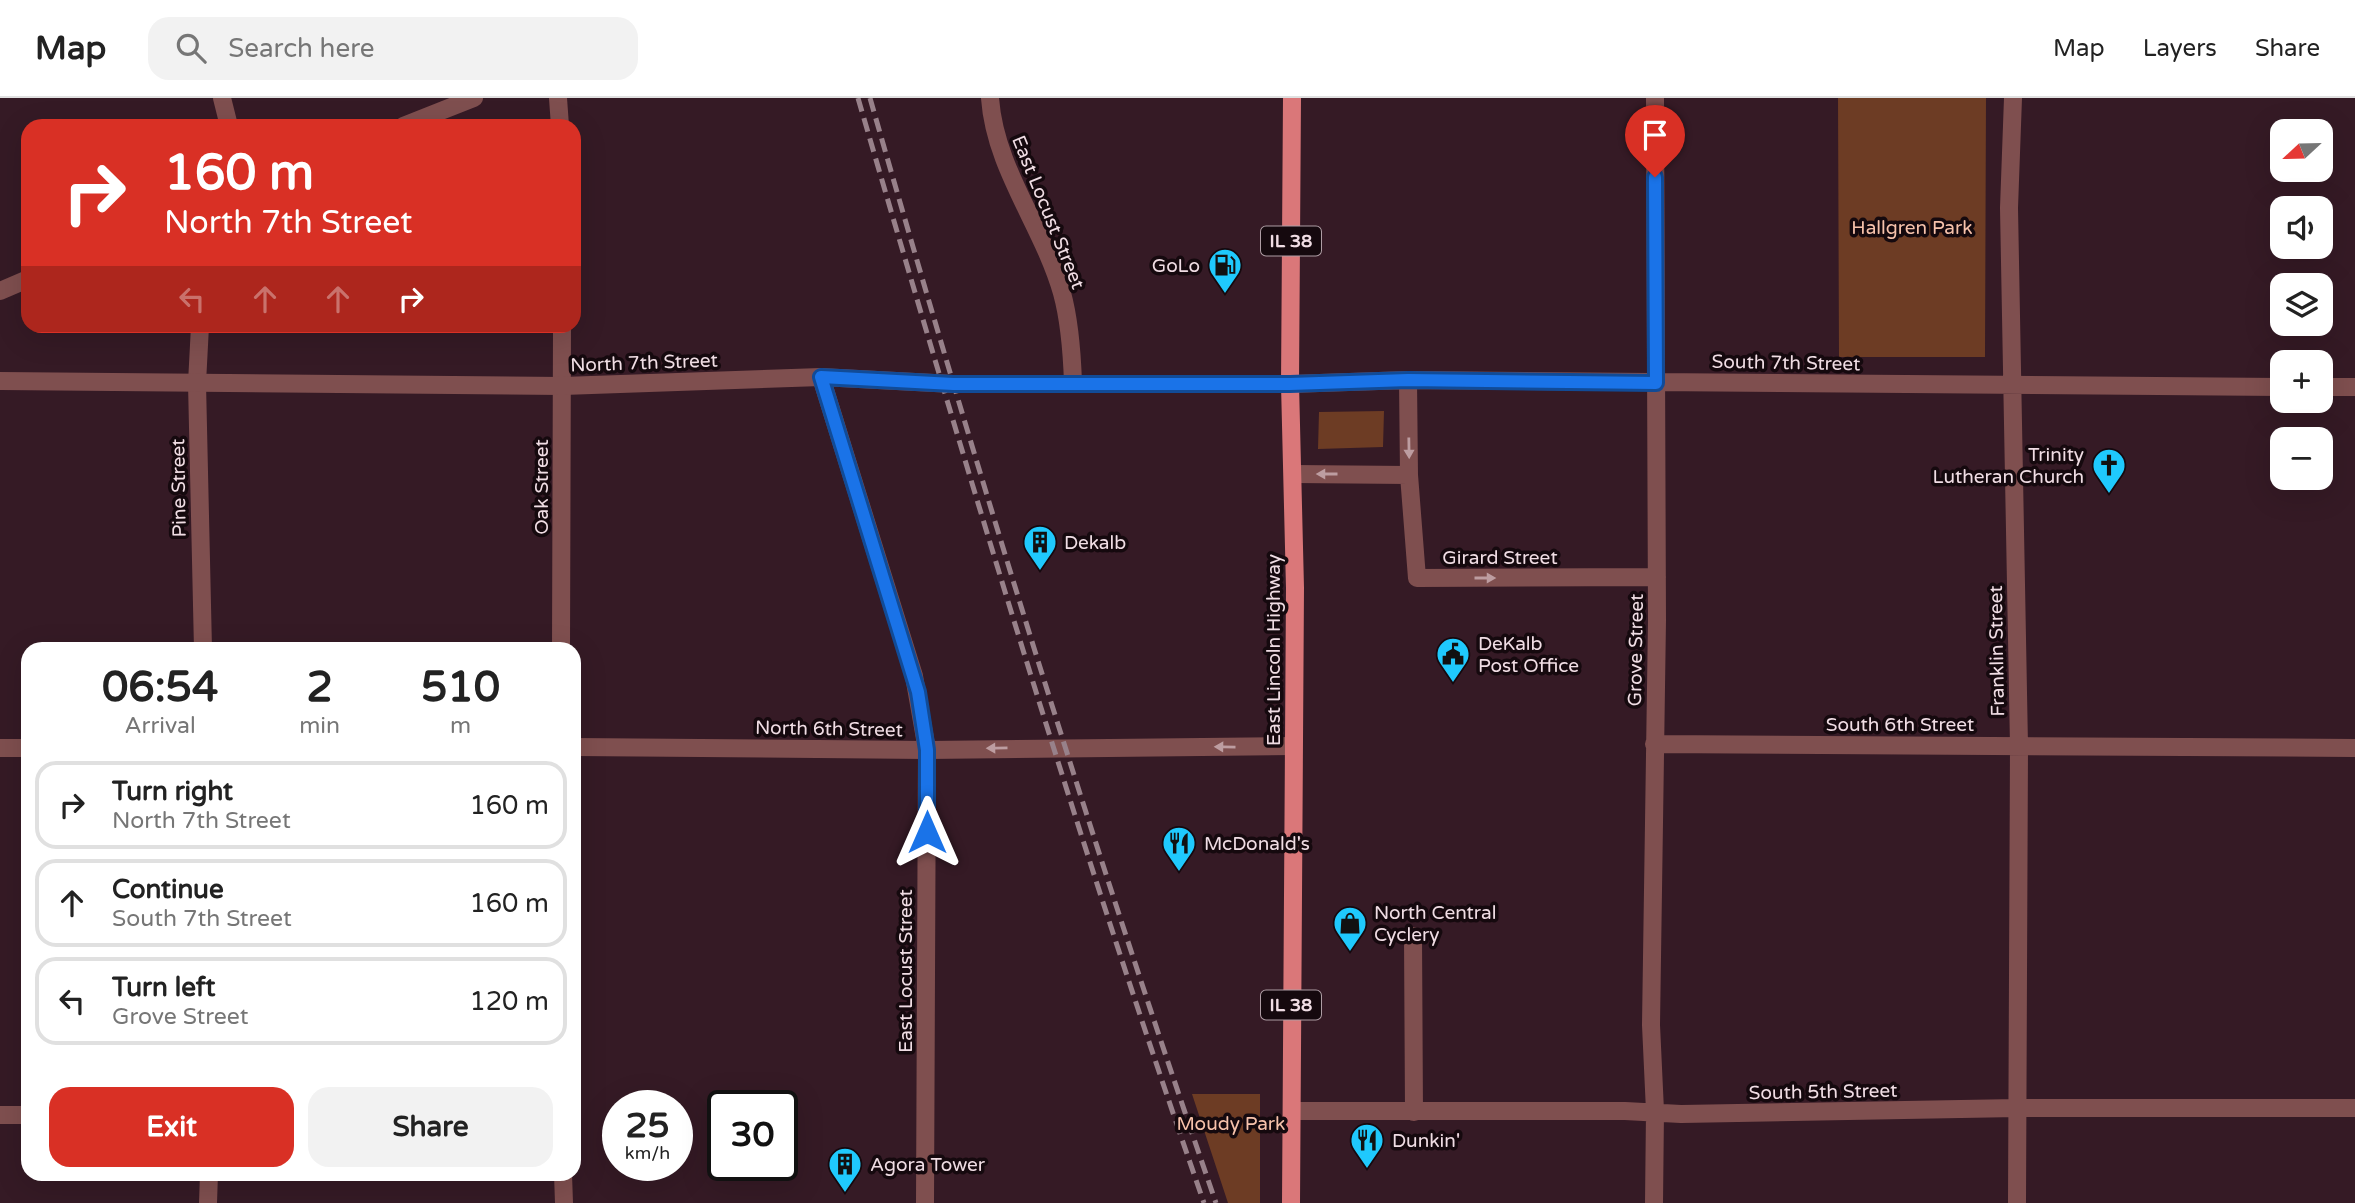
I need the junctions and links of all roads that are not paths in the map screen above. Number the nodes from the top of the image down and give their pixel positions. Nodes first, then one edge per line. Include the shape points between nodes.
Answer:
1 (222, 98) edge
2 (474, 98) edge
3 (558, 98) edge
4 (990, 98) edge
5 (1292, 98) edge
6 (1655, 98) edge
7 (2013, 98) edge
8 (227, 119) edge
9 (421, 119) edge
10 (560, 119) edge
11 (21, 282) edge
12 (0, 290) edge
13 (200, 333) edge
14 (562, 333) edge
15 (821, 377) junction
16 (1408, 380) junction
17 (0, 381) edge
18 (197, 383) junction
19 (1073, 383) junction
20 (1656, 383) junction
21 (2011, 383) junction
22 (1290, 384) junction
23 (563, 386) junction
24 (2270, 387) edge
25 (2333, 387) edge
26 (2355, 387) edge
27 (1294, 474) junction
28 (1409, 475) junction
29 (1657, 577) junction
30 (202, 642) edge
31 (561, 642) edge
32 (1654, 744) junction
33 (1293, 746) junction
34 (2019, 746) junction
35 (581, 747) edge
36 (0, 748) edge
37 (21, 748) edge
38 (2355, 748) edge
39 (927, 750) junction
40 (1413, 936) dead end
41 (2017, 1108) junction
42 (2355, 1108) edge
43 (1292, 1111) junction
44 (1655, 1111) junction
45 (1415, 1112) junction
46 (0, 1115) edge
47 (21, 1115) edge
48 (209, 1181) edge
49 (563, 1181) edge
50 (208, 1203) edge
51 (564, 1203) edge
52 (925, 1203) edge
53 (1291, 1203) edge
54 (1654, 1203) edge
55 (2017, 1203) edge

1 - 8 street
2 - 9 street
3 - 10 street
4 - 19 street, East Locust Street via 1003,158 1062,292
5 - 22 main road, East Lincoln Highway / IL 38
6 - 20 street, Grove Street
7 - 21 street, Franklin Street
11 - 12 street
13 - 18 street, Pine Street
14 - 23 street, Oak Street
15 - 19 street, North 7th Street via 953,384
15 - 23 street, North 7th Street
15 - 39 street, East Locust Street via 914,676
16 - 20 street, South 7th Street
16 - 22 street, South 7th Street
16 -> 28 street, Girard Street
17 - 18 street, North 7th Street
18 - 23 street, North 7th Street
18 - 30 street, Pine Street
19 - 22 street, North 7th Street
20 - 21 street, South 7th Street
20 - 29 street, Grove Street
21 - 24 street, South 7th Street
21 - 34 street, Franklin Street
22 - 27 main road, East Lincoln Highway / IL 38
23 - 31 street, Oak Street
25 - 26 street
28 -> 27 street
27 - 33 main road, East Lincoln Highway / IL 38
28 -> 29 street, Girard Street via 1417,578
29 - 32 street, Grove Street
32 - 34 street, South 6th Street
32 - 44 street, Grove Street via 1651,1025
33 -> 39 street, North 6th Street
33 - 43 main road, East Lincoln Highway / IL 38
34 - 38 street, South 6th Street
34 - 41 street, Franklin Street
35 - 39 street, North 6th Street
36 - 37 street
39 - 52 street, East Locust Street
40 - 45 street
41 - 42 street, South 5th Street
41 - 44 street, South 5th Street
41 - 55 street, Franklin Street
43 - 45 street, South 5th Street
43 - 53 main road, East Lincoln Highway / IL 38
44 - 45 street, South 5th Street
44 - 54 street, Grove Street
46 - 47 street
48 - 50 street
49 - 51 street

